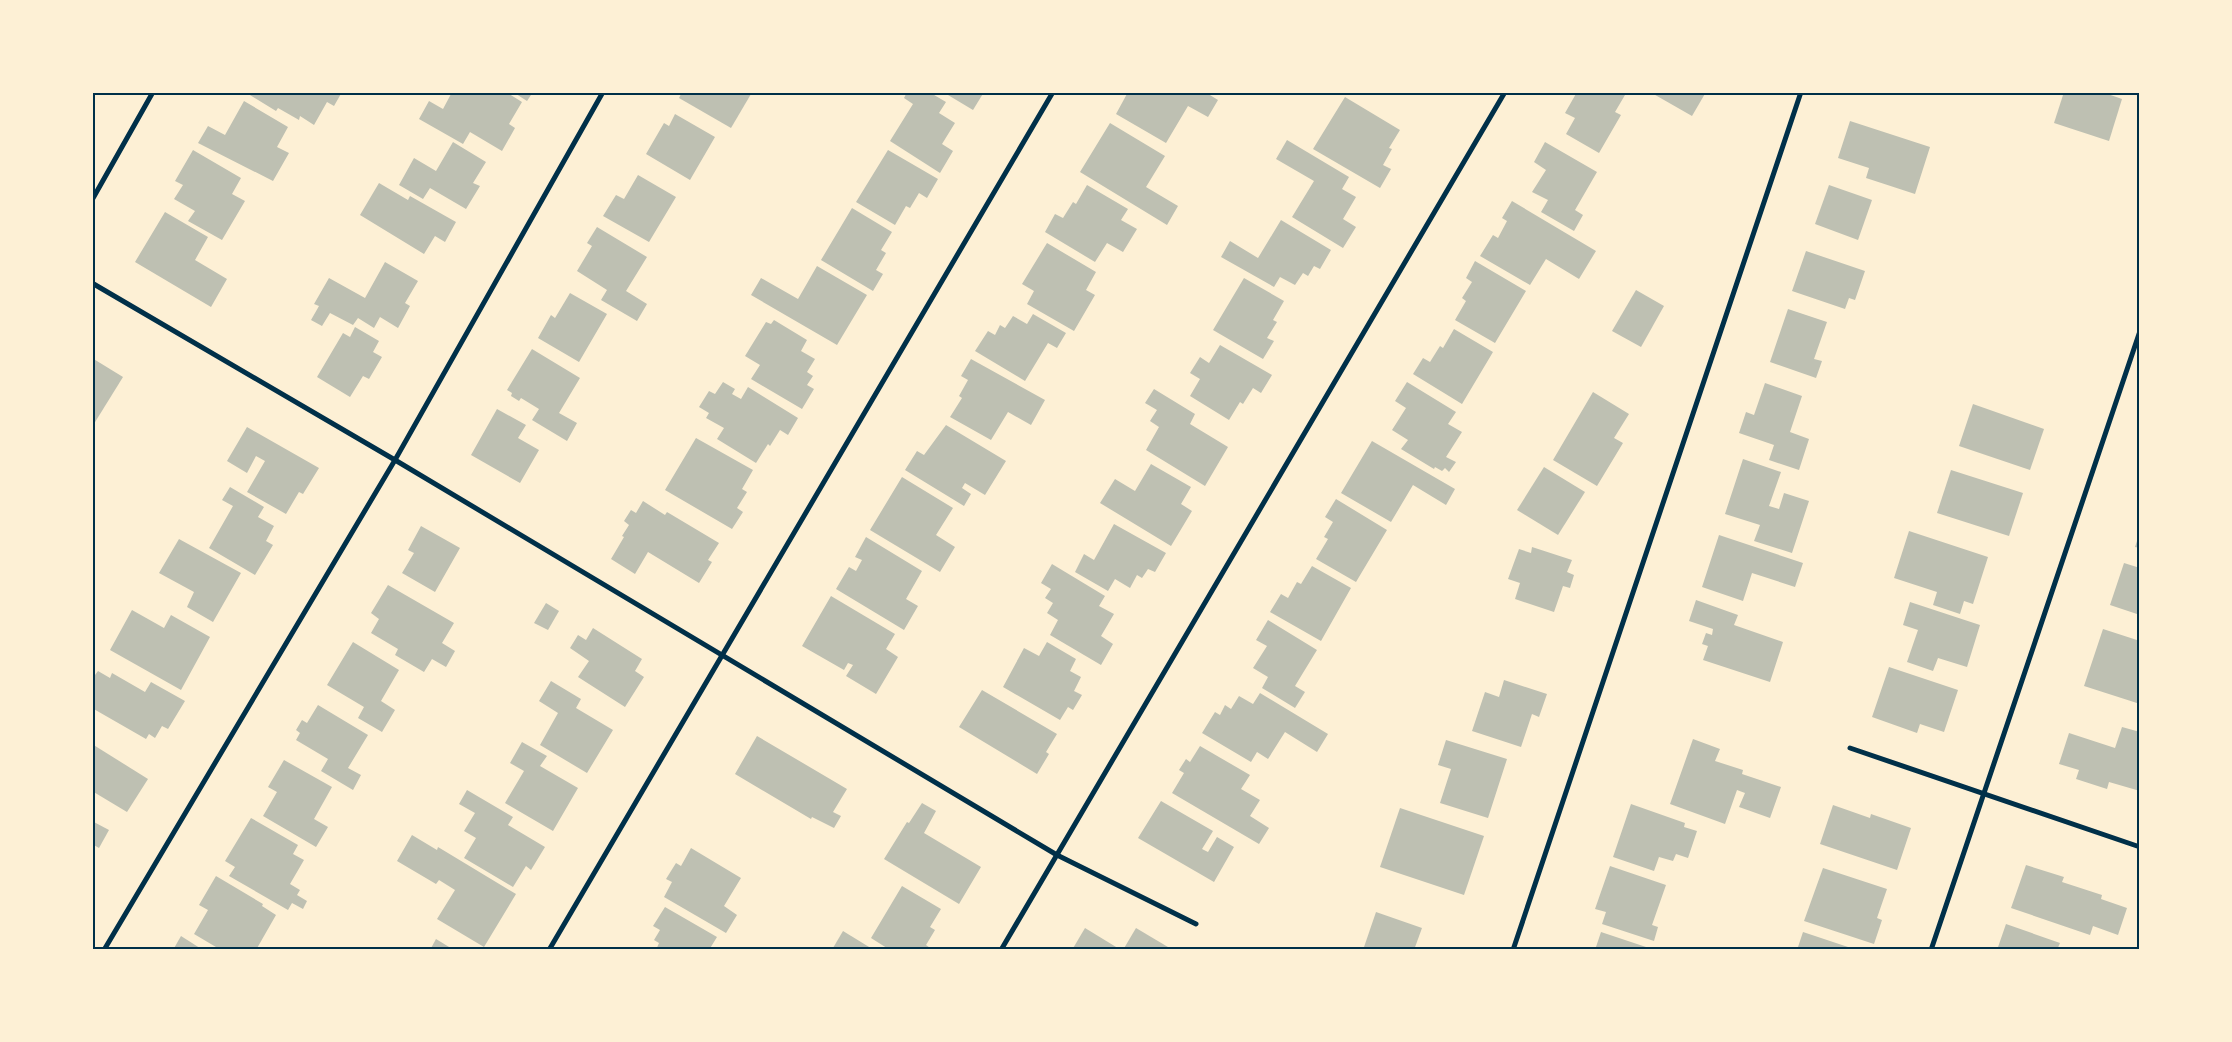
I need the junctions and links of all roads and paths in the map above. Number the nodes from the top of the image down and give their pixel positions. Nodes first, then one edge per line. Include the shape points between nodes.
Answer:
1 (153, 92) edge
2 (603, 92) edge
3 (1053, 92) edge
4 (1504, 92) edge
5 (1802, 92) edge
6 (92, 200) edge
7 (92, 282) edge
8 (2140, 331) edge
9 (396, 460) junction
10 (723, 656) junction
11 (1850, 748) dead end
12 (1983, 794) junction
13 (2140, 847) edge
14 (1057, 855) junction
15 (1196, 924) dead end
16 (104, 950) edge
17 (549, 950) edge
18 (1001, 950) edge
19 (1513, 950) edge
20 (1931, 950) edge

1 - 6 street
2 - 9 street
3 - 10 street
4 - 14 street
5 - 19 street
7 - 9 street
8 - 12 street
9 - 10 street
9 - 16 street
10 - 14 street
10 - 17 street
11 - 12 street
12 - 13 street
12 - 20 street
14 - 15 street
14 - 18 street

